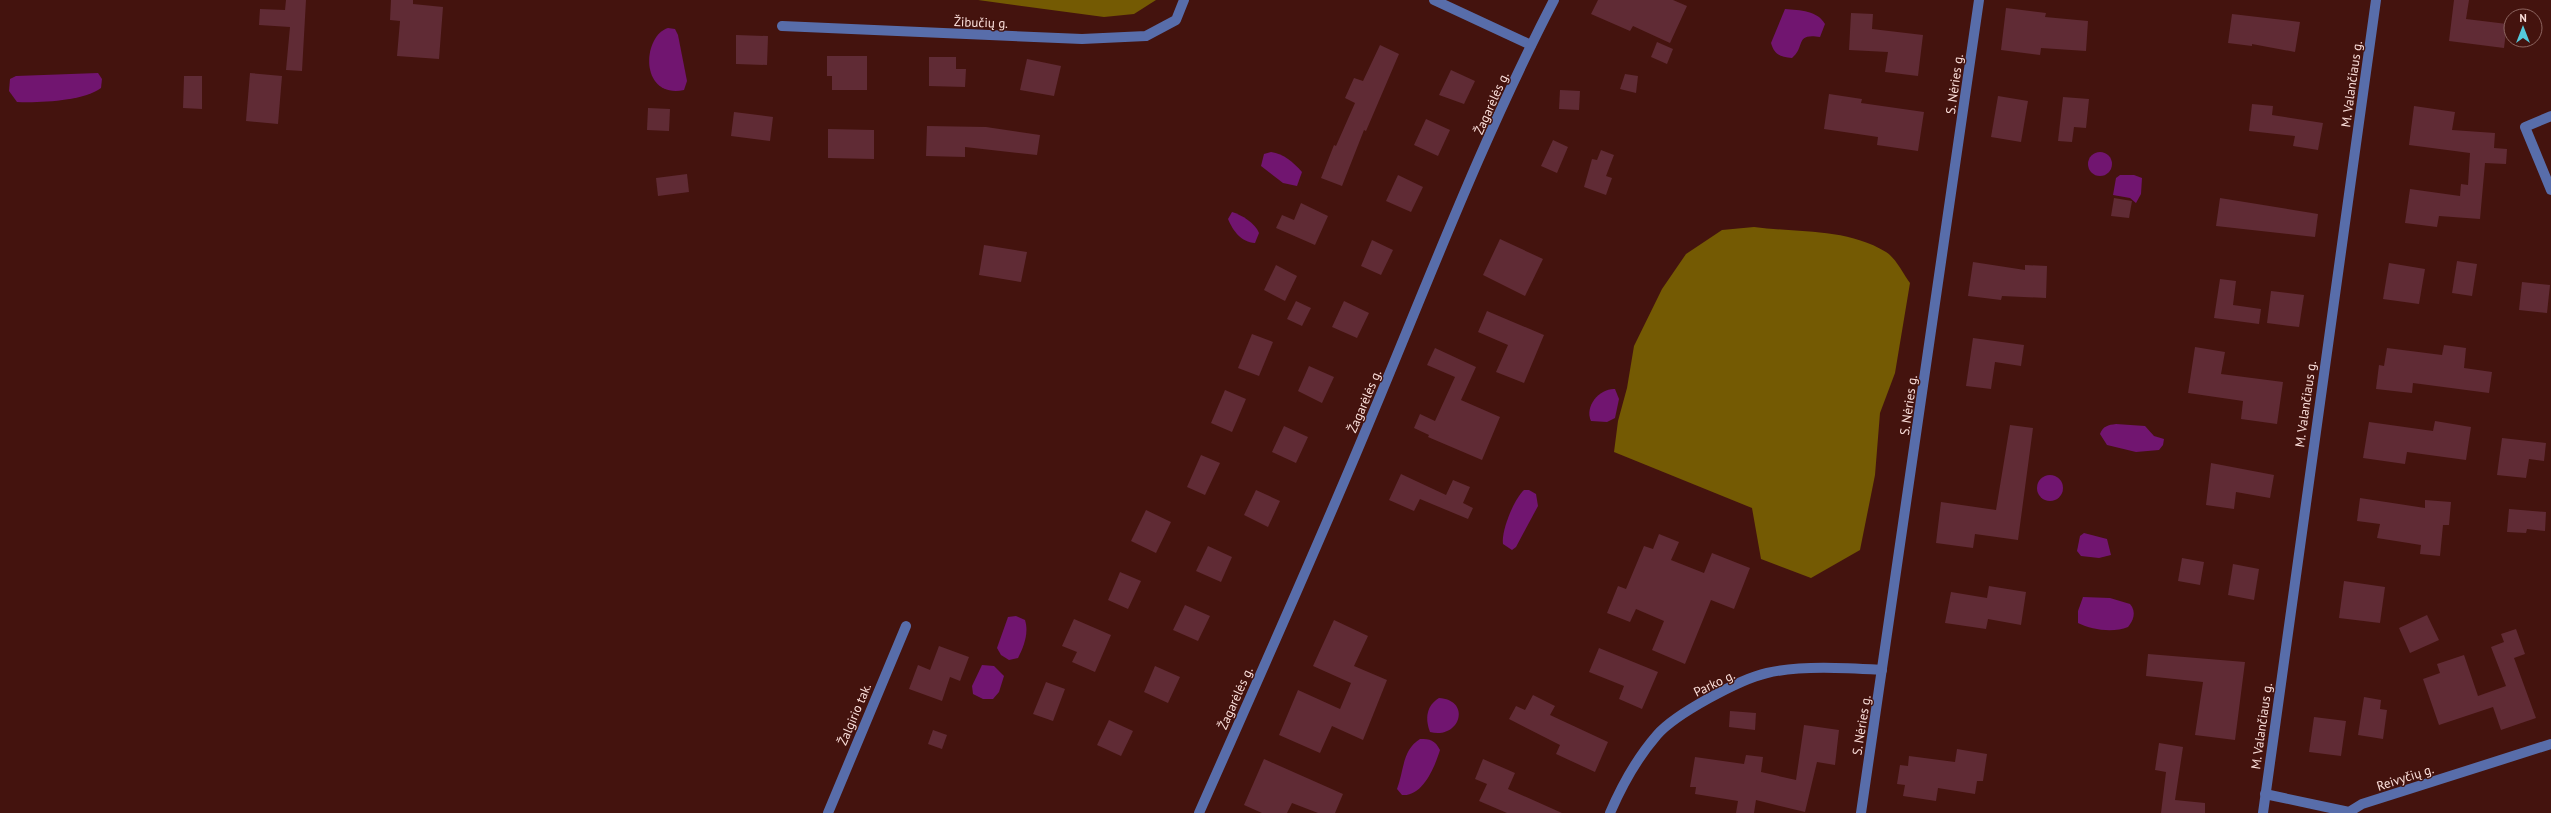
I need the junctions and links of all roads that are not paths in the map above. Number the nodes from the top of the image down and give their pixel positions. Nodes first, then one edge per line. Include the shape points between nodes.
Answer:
1 (1184, 0) edge
2 (1434, 0) edge
3 (1554, 0) edge
4 (1979, 0) edge
5 (2376, 0) edge
6 (782, 26) dead end
7 (1531, 45) junction
8 (2551, 116) edge
9 (2551, 190) edge
10 (906, 626) dead end
11 (1882, 670) junction
12 (2551, 745) edge
13 (2265, 794) junction
14 (2349, 812) edge
15 (828, 813) edge
16 (1198, 813) edge
17 (1610, 813) edge
18 (1860, 813) edge
19 (2263, 813) edge

1 - 6 street, Žibučių g. via 1176,20 1146,36 1082,39
2 - 7 street
3 - 7 street, Žagarėlės g.
4 - 11 street, S. Nėries g.
5 - 13 street, M. Valančiaus g.
7 - 16 street, Žagarėlės g. via 1466,191 1336,503
8 - 9 street via 2525,127
10 - 15 street, Žalgirio tak.
11 - 17 street, Parko g. via 1838,667 1767,673 1708,697 1657,734 1623,783
11 - 18 street, S. Nėries g.
12 - 14 street, Reivyčių g. via 2362,804
13 - 14 street, Reivyčių g.
13 - 19 street, M. Valančiaus g.

